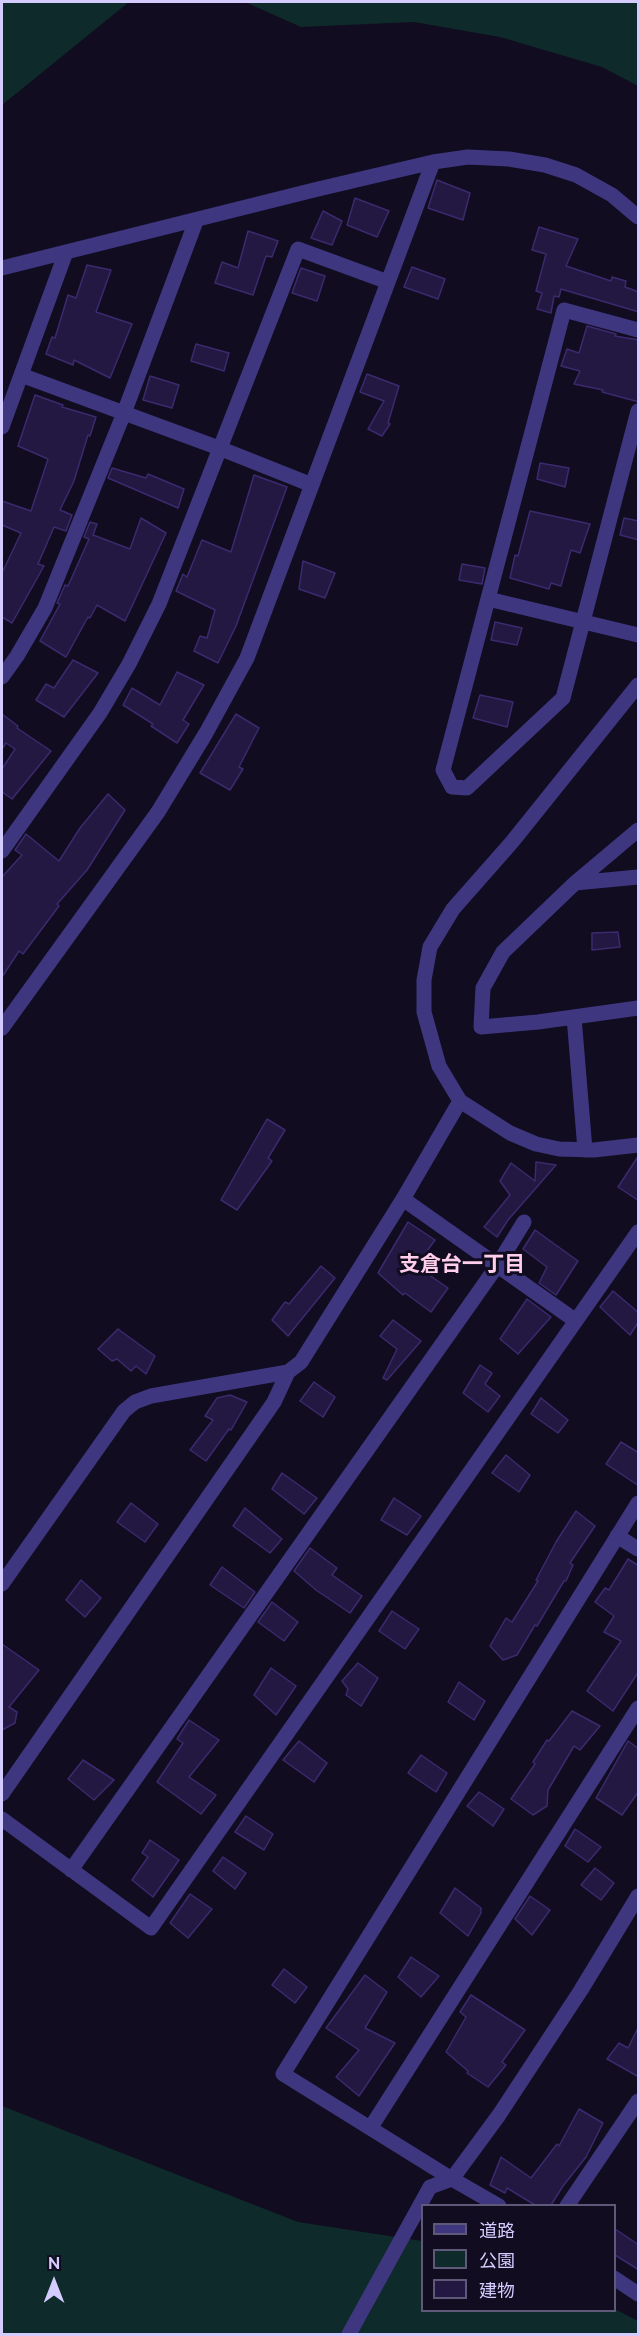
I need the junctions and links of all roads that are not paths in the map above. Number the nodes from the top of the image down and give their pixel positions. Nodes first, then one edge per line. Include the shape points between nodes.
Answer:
1 (433, 162) junction
2 (639, 217) edge
3 (196, 221) junction
4 (66, 252) junction
5 (2, 268) edge
6 (388, 282) junction
7 (639, 330) edge
8 (21, 375) junction
9 (639, 411) edge
10 (124, 413) junction
11 (2, 428) edge
12 (219, 448) junction
13 (312, 485) junction
14 (488, 599) junction
15 (583, 622) junction
16 (639, 635) edge
17 (2, 677) edge
18 (639, 685) edge
19 (639, 830) edge
20 (2, 851) edge
21 (639, 877) edge
22 (575, 883) junction
23 (639, 1008) edge
24 (574, 1017) junction
25 (3, 1025) edge
26 (460, 1101) junction
27 (639, 1145) edge
28 (585, 1150) junction
29 (403, 1199) junction
30 (524, 1222) dead end
31 (639, 1232) edge
32 (497, 1266) junction
33 (576, 1321) junction
34 (288, 1372) junction
35 (639, 1503) edge
36 (617, 1536) junction
37 (639, 1549) edge
38 (2, 1584) edge
39 (639, 1708) edge
40 (2, 1794) edge
41 (2, 1819) edge
42 (71, 1870) junction
43 (639, 1896) edge
44 (639, 2101) edge
45 (371, 2127) junction
46 (452, 2179) junction
47 (497, 2204) edge
48 (568, 2204) edge
49 (616, 2278) edge
50 (637, 2289) edge
51 (349, 2334) edge

1 - 2 street via 468,157 545,165 576,175 612,195
1 - 3 street
1 - 6 street
3 - 4 street
3 - 10 street
4 - 5 street
4 - 8 street
6 - 12 street via 298,249
6 - 13 street
7 - 14 street via 564,310
8 - 10 street
8 - 11 street
9 - 15 street
10 - 12 street
10 - 17 street via 45,608
12 - 13 street
12 - 20 street via 159,604 129,664 100,713
13 - 25 street via 247,658 206,734 158,812
14 - 15 street
14 - 15 street via 443,770 452,787 467,788 563,698
15 - 16 street
18 - 26 street via 453,909 430,947 424,1012 439,1066
19 - 22 street
21 - 22 street
22 - 24 street via 503,952 483,988 481,1027
23 - 24 street
24 - 28 street
26 - 28 street via 510,1133 536,1144
26 - 29 street
27 - 28 street
29 - 32 street
29 - 34 street via 301,1362
30 - 32 street
31 - 33 street
32 - 33 street
32 - 42 street
33 - 42 street via 151,1928
34 - 38 street via 135,1402 124,1411
34 - 40 street via 274,1402
35 - 36 street
36 - 37 street
36 - 45 street via 283,2074
39 - 45 street
41 - 42 street
43 - 46 street via 499,2115
44 - 48 street
45 - 46 street
46 - 47 street
46 - 51 street via 430,2187
49 - 50 street

